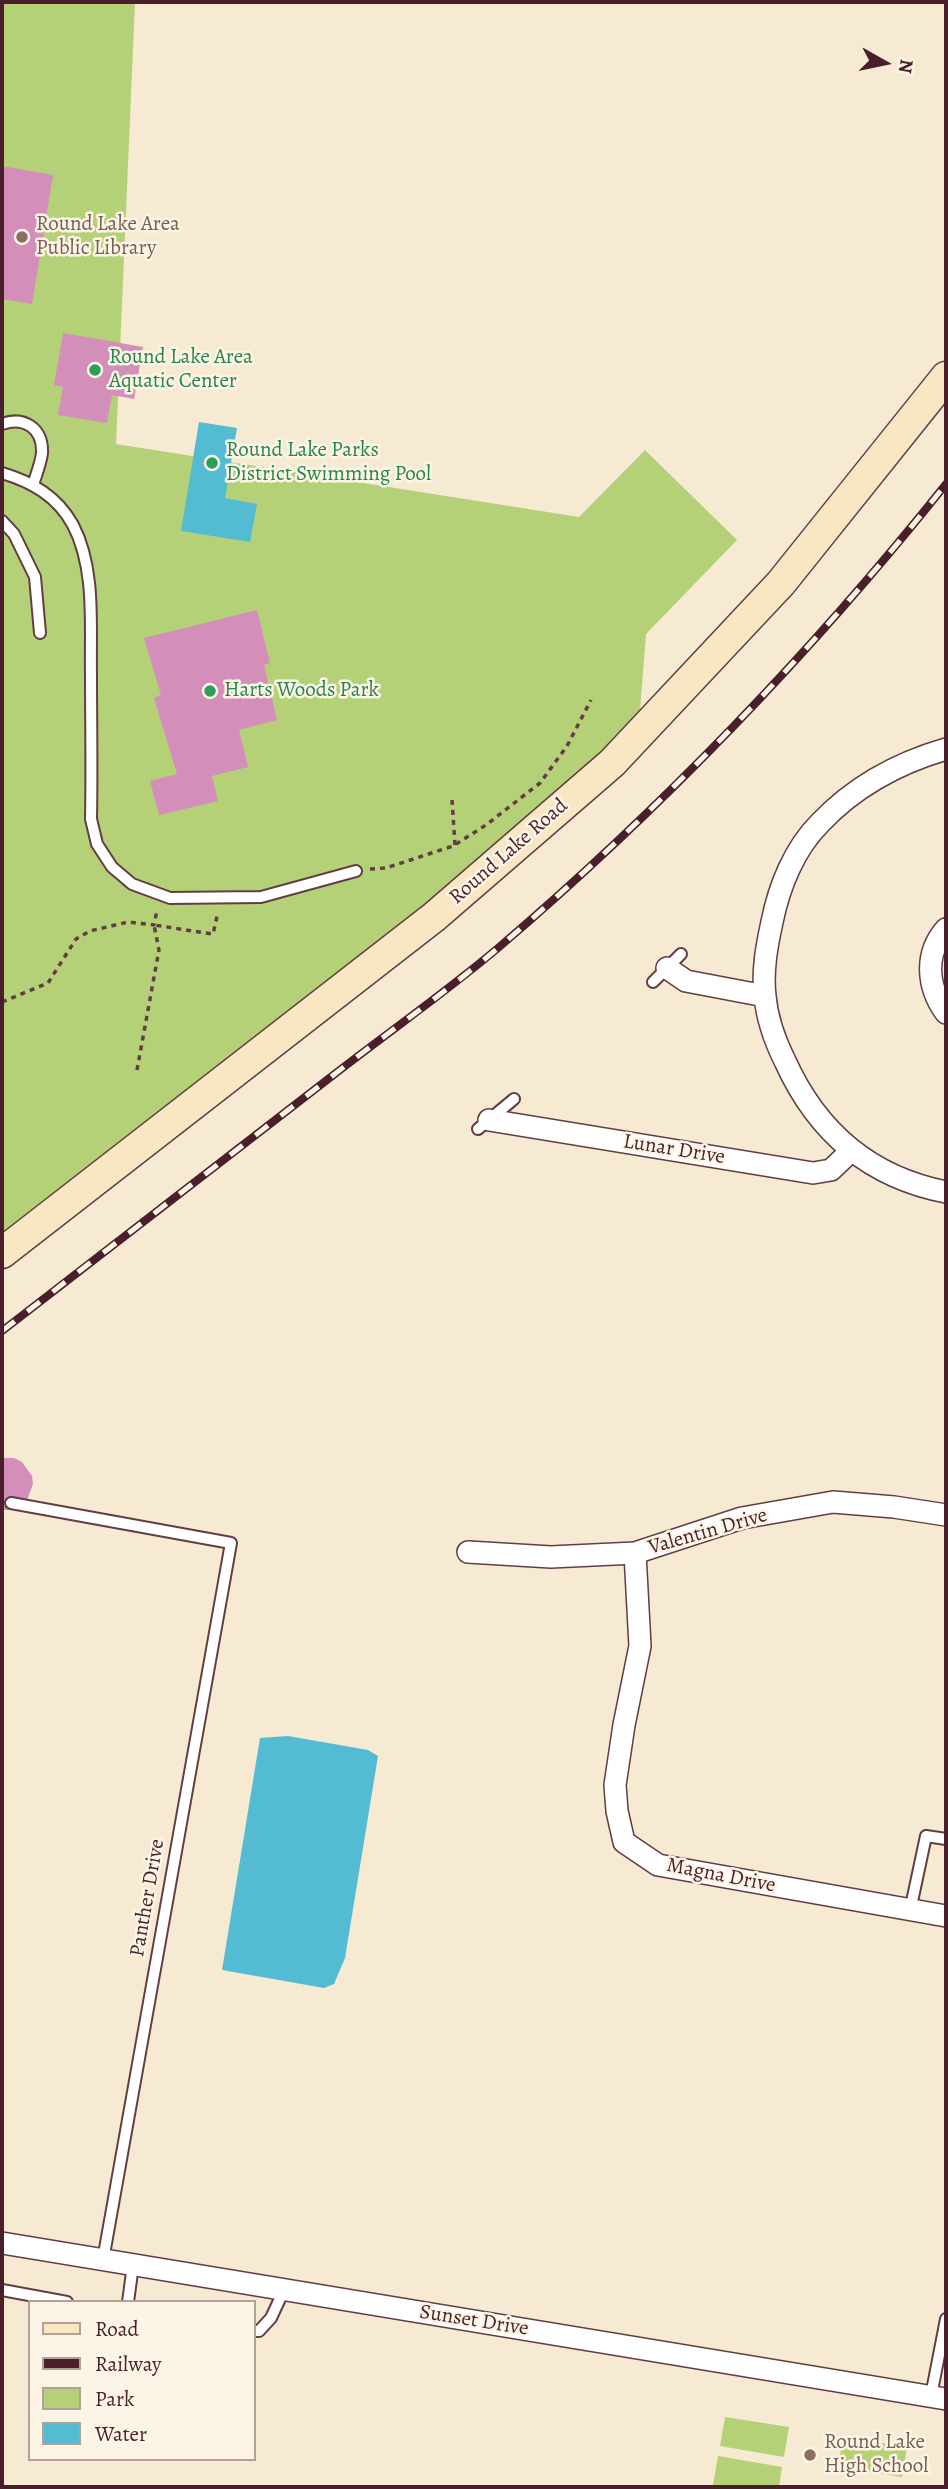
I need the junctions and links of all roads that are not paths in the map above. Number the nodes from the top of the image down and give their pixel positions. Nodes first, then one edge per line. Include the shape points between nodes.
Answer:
1 (946, 377) edge
2 (2, 424) edge
3 (2, 472) edge
4 (33, 485) junction
5 (2, 521) edge
6 (40, 633) dead end
7 (946, 749) edge
8 (356, 871) road end
9 (946, 929) edge
10 (667, 968) dead end
11 (765, 996) junction
12 (946, 1013) edge
13 (514, 1100) dead end
14 (484, 1125) joint
15 (852, 1150) junction
16 (946, 1192) edge
17 (2, 1253) edge
18 (11, 1503) dead end
19 (946, 1515) edge
20 (468, 1552) dead end
21 (635, 1553) junction
22 (946, 1839) edge
23 (910, 1910) junction
24 (946, 1916) edge
25 (2, 2243) edge
26 (103, 2260) junction
27 (134, 2265) junction
28 (2, 2290) edge
29 (285, 2290) junction
30 (56, 2300) edge
31 (128, 2300) edge
32 (946, 2319) edge
33 (256, 2331) edge
34 (943, 2349) edge
35 (939, 2398) edge

1 - 17 main road, Round Lake Road via 781,583 612,763 434,917
2 - 4 lane via 18,421 40,434 42,453
3 - 4 lane
4 - 8 lane via 50,494 72,525 86,559 91,819 97,844 111,867 132,884 170,898 261,897
5 - 6 lane via 14,534 35,577
7 - 11 street via 911,759 855,791 818,824 777,897 766,949
9 - 12 street via 931,958 930,979
10 - 11 street via 686,981
11 - 15 street via 776,1043 798,1091 827,1129
13 - 14 lane
14 - 15 street, Lunar Drive via 814,1173 831,1170
15 - 16 street via 866,1162 919,1187
18 - 26 lane, Panther Drive via 231,1543
19 - 21 street, Valentin Drive via 833,1502 742,1518
20 - 21 street, Valentin Drive via 551,1557
21 - 23 street, Magna Drive via 640,1646 615,1784 624,1842 658,1864
22 - 23 lane via 926,1836
23 - 24 street, Magna Drive
25 - 26 street, Sunset Drive
26 - 27 street, Sunset Drive
27 - 29 street, Sunset Drive
27 - 31 lane
28 - 30 lane
29 - 33 lane via 271,2318
29 - 35 street, Sunset Drive
32 - 34 lane
34 - 35 lane

